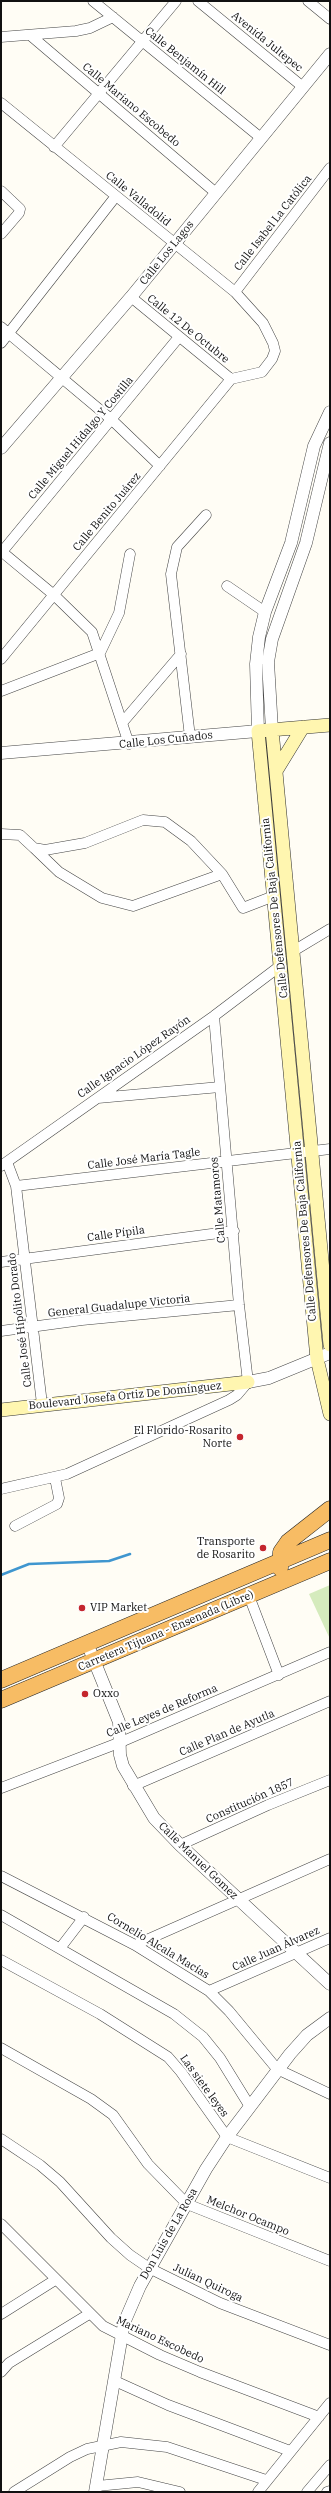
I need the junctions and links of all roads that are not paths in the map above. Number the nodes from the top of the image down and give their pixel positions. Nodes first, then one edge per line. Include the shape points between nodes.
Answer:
1 (93, 1) edge
2 (176, 1) edge
3 (198, 1) edge
4 (308, 1) edge
5 (113, 17) junction
6 (330, 19) edge
7 (30, 35) junction
8 (1, 37) edge
9 (143, 42) junction
10 (330, 54) edge
11 (303, 86) junction
12 (100, 94) junction
13 (1, 103) edge
14 (261, 138) junction
15 (54, 147) junction
16 (330, 168) edge
17 (1, 191) edge
18 (216, 193) junction
19 (116, 196) junction
20 (1, 222) edge
21 (12, 222) junction
22 (1, 234) edge
23 (174, 244) junction
24 (235, 292) junction
25 (131, 297) junction
26 (5, 330) edge
27 (179, 337) junction
28 (1, 343) edge
29 (62, 379) junction
30 (231, 379) junction
31 (330, 412) edge
32 (112, 420) junction
33 (314, 446) junction
34 (329, 446) edge
35 (1, 448) edge
36 (160, 466) junction
37 (206, 515) dead end
38 (1, 552) edge
39 (130, 554) dead end
40 (282, 570) junction
41 (295, 576) junction
42 (227, 586) dead end
43 (54, 595) junction
44 (265, 612) junction
45 (100, 653) junction
46 (181, 654) junction
47 (1, 660) edge
48 (268, 662) junction
49 (256, 664) junction
50 (1, 691) edge
51 (122, 723) junction
52 (330, 725) edge
53 (304, 727) junction
54 (272, 730) junction
55 (258, 731) junction
56 (190, 737) junction
57 (128, 744) junction
58 (1, 753) edge
59 (276, 770) junction
60 (1, 834) edge
61 (34, 848) junction
62 (222, 874) junction
63 (274, 896) junction
64 (330, 929) edge
65 (295, 950) junction
66 (296, 965) junction
67 (280, 966) junction
68 (214, 1016) junction
69 (220, 1087) junction
70 (96, 1098) junction
71 (330, 1149) edge
72 (313, 1151) junction
73 (298, 1153) junction
74 (227, 1162) junction
75 (4, 1164) edge
76 (16, 1186) junction
77 (318, 1226) junction
78 (305, 1228) junction
79 (234, 1231) junction
80 (26, 1260) junction
81 (1, 1262) edge
82 (239, 1305) junction
83 (33, 1327) junction
84 (1, 1331) edge
85 (330, 1345) edge
86 (330, 1353) edge
87 (317, 1359) junction
88 (248, 1382) junction
89 (42, 1404) junction
90 (1, 1410) edge
91 (330, 1414) edge
92 (55, 1478) junction
93 (1, 1489) edge
94 (330, 1509) edge
95 (15, 1526) dead end
96 (330, 1540) edge
97 (330, 1561) edge
98 (279, 1562) junction
99 (249, 1596) junction
100 (203, 1615) junction
101 (87, 1643) junction
102 (330, 1652) edge
103 (96, 1661) junction
104 (279, 1675) junction
105 (1, 1680) edge
106 (1, 1700) edge
107 (330, 1701) edge
108 (121, 1742) junction
109 (330, 1780) edge
110 (133, 1786) junction
111 (1, 1788) edge
112 (180, 1845) junction
113 (330, 1859) edge
114 (1, 1876) edge
115 (238, 1899) junction
116 (1, 1915) edge
117 (84, 1917) junction
118 (330, 1938) edge
119 (135, 1945) junction
120 (61, 1947) junction
121 (296, 1953) junction
122 (1, 1960) edge
123 (330, 1984) edge
124 (209, 1991) junction
125 (330, 2018) edge
126 (1, 2048) edge
127 (277, 2069) junction
128 (330, 2094) edge
129 (249, 2105) junction
130 (227, 2137) junction
131 (1, 2139) edge
132 (330, 2178) edge
133 (187, 2204) junction
134 (1, 2224) edge
135 (330, 2261) edge
136 (149, 2268) junction
137 (55, 2280) junction
138 (1, 2314) edge
139 (89, 2314) junction
140 (122, 2337) junction
141 (330, 2345) edge
142 (5, 2364) edge
143 (1, 2372) edge
144 (115, 2381) junction
145 (330, 2403) edge
146 (319, 2417) junction
147 (104, 2444) junction
148 (290, 2451) junction
149 (330, 2465) edge
150 (266, 2480) junction
151 (96, 2489) edge
152 (330, 2491) edge
153 (14, 2492) edge
154 (180, 2492) edge
155 (258, 2492) edge
156 (307, 2492) edge
157 (327, 2492) edge

1 - 5 street, Calle Benjamín Hill
2 - 9 street
3 - 11 street, Avenida Jultepec
4 - 6 street
5 - 7 street via 90,28
5 - 9 street, Calle Benjamín Hill
7 - 8 street
7 - 12 street, Calle Mariano Escobedo
9 - 12 street
9 - 14 street, Calle Benjamín Hill
10 - 11 street, Calle Los Lagos
11 - 14 street, Calle Los Lagos
12 - 15 street
12 - 18 street, Calle Mariano Escobedo
13 - 15 street, Calle Valladolid
14 - 18 street, Calle Los Lagos
15 - 19 street, Calle Valladolid
16 - 24 street, Calle Isabel La Católica
17 - 21 street via 20,209
18 - 23 street, Calle Los Lagos
19 - 23 street, Calle Valladolid
19 - 26 street
20 - 21 street
21 - 22 street
23 - 24 street, Calle Valladolid
23 - 25 street, Calle Los Lagos
24 - 30 street, Calle Valladolid via 269,331 275,351 262,372
25 - 27 street, Calle 12 De Octubre
25 - 29 street, Calle Los Lagos
26 - 28 street
26 - 29 street
27 - 30 street, Calle 12 De Octubre
27 - 32 street, Calle Miguel Hidalgo Y Costilla
29 - 32 street
29 - 35 street, Calle Los Lagos
30 - 36 street, Calle Benito Juárez
31 - 33 street, Calle Defensores De Baja California
32 - 36 street
32 - 38 street, Calle Miguel Hidalgo Y Costilla
33 - 34 street
33 - 40 street, Calle Defensores De Baja California
34 - 41 street, Calle Defensores De Baja California via 306,543
36 - 43 street, Calle Benito Juárez
37 - 46 street via 177,547 171,574
38 - 43 street
39 - 45 street via 119,613
40 - 41 street
40 - 44 street, Calle Defensores De Baja California
41 - 48 street, Calle Defensores De Baja California via 272,639
42 - 44 street
43 - 45 street via 92,632
43 - 47 street, Calle Benito Juárez
44 - 49 street, Calle Defensores De Baja California
45 - 50 street
45 - 51 street
46 - 51 street
46 - 56 street
48 - 49 street
48 - 54 street, Calle Defensores De Baja California
49 - 55 street, Calle Defensores De Baja California
51 - 57 street
52 - 53 main road, Calle Los Cuñados
53 - 54 main road, Calle Los Cuñados
53 - 59 main road
54 - 55 main road, Calle Los Cuñados
54 - 59 main road, Calle Defensores De Baja California
55 - 56 street, Calle Los Cuñados
55 - 63 main road, Calle Defensores De Baja California
56 - 57 street, Calle Los Cuñados
57 - 58 street, Calle Los Cuñados
59 - 65 main road, Calle Defensores De Baja California
60 - 61 street via 20,835
61 - 62 street via 59,872 102,898 133,906
61 - 62 street via 54,849 85,843 143,820 165,822 191,841
62 - 63 street via 243,908
63 - 67 main road, Calle Defensores De Baja California
64 - 65 street
65 - 66 main road, Calle Defensores De Baja California
66 - 67 main road
66 - 72 main road, Calle Defensores De Baja California
67 - 68 street, Calle Ignacio López Rayón
67 - 73 main road, Calle Defensores De Baja California
68 - 69 street, Calle Matamoros
68 - 70 street, Calle Ignacio López Rayón
69 - 70 street
69 - 74 street, Calle Matamoros
70 - 75 street, Calle Ignacio López Rayón
71 - 72 street
72 - 73 street
72 - 77 main road, Calle Defensores De Baja California
73 - 74 street, Calle José María Tagle
73 - 78 main road, Calle Defensores De Baja California
74 - 76 street, Calle José María Tagle
74 - 79 street, Calle Matamoros
75 - 76 street, Calle José Hipólito Dorado
76 - 80 street, Calle José Hipólito Dorado
77 - 78 street
77 - 85 main road, Calle Defensores De Baja California
78 - 87 main road, Calle Defensores De Baja California
79 - 80 street, Calle Pípila
79 - 82 street, Calle Matamoros
80 - 81 street, Calle Pípila
80 - 83 street, Calle José Hipólito Dorado
82 - 83 street, General Guadalupe Victoria
82 - 88 street, Calle Matamoros
83 - 84 street, General Guadalupe Victoria
83 - 89 street, Calle José Hipólito Dorado
86 - 87 street
87 - 88 street via 269,1378
87 - 91 main road, Calle Defensores De Baja California
88 - 89 main road, Boulevard Josefa Ortiz De Domínguez
88 - 92 street via 237,1395 185,1422
89 - 90 main road, Boulevard Josefa Ortiz De Domínguez
92 - 93 street
92 - 95 street via 59,1498 57,1504
94 - 98 highway via 288,1542 281,1552
96 - 98 highway, Carretera Tijuana - Ensenada (Libre)
97 - 99 highway, Carretera Tijuana - Ensenada (Libre)
98 - 100 highway via 280,1567 274,1574 211,1601
98 - 101 highway, Carretera Tijuana - Ensenada (Libre)
99 - 100 highway, Carretera Tijuana - Ensenada (Libre)
99 - 104 street
100 - 103 highway, Carretera Tijuana - Ensenada (Libre)
101 - 103 street, Calle Manuel Gomez
101 - 105 highway, Carretera Tijuana - Ensenada (Libre)
102 - 104 street, Calle Leyes de Reforma
103 - 106 highway, Carretera Tijuana - Ensenada (Libre)
103 - 108 street, Calle Manuel Gomez via 119,1722
104 - 108 street, Calle Leyes de Reforma
107 - 110 street, Calle Plan de Ayutla
108 - 110 street, Calle Manuel Gomez via 122,1761
108 - 111 street, Calle Leyes de Reforma
109 - 112 street, Constitución 1857
110 - 112 street, Calle Manuel Gomez via 154,1818
112 - 115 street, Calle Manuel Gomez
113 - 115 street
114 - 117 street, Cornelio Alcala Macías
115 - 119 street
115 - 121 street, Calle Manuel Gomez
116 - 120 street
117 - 119 street, Cornelio Alcala Macías
117 - 120 street
118 - 121 street, Calle Juan Álvarez
119 - 124 street, Cornelio Alcala Macías
120 - 129 street via 148,1997 203,2037 220,2058
121 - 123 street, Calle Manuel Gomez
121 - 124 street, Calle Juan Álvarez
122 - 130 street, Las siete leyes via 100,2014 168,2057
124 - 127 street, Cornelio Alcala Macías
125 - 127 street, Don Luis de La Rosa via 307,2036
126 - 133 street, Melchor Ocampo via 92,2099 113,2115 148,2164
127 - 128 street
127 - 129 street, Don Luis de La Rosa
129 - 130 street, Don Luis de La Rosa
130 - 132 street
130 - 133 street, Don Luis de La Rosa
131 - 136 street, Julian Quiroga via 60,2182 111,2238
133 - 135 street, Melchor Ocampo
133 - 136 street, Don Luis de La Rosa
134 - 137 street, Mariano Escobedo
136 - 140 street, Don Luis de La Rosa via 129,2309
136 - 141 street, Julian Quiroga via 220,2303
137 - 138 street
137 - 139 street, Mariano Escobedo
139 - 140 street, Mariano Escobedo
139 - 142 street
140 - 144 street, Don Luis de La Rosa
140 - 146 street, Mariano Escobedo via 200,2372
142 - 143 street
144 - 147 street, Don Luis de La Rosa
144 - 148 street via 168,2405
145 - 146 street
146 - 148 street
147 - 150 street via 140,2442 167,2447
147 - 151 street, Don Luis de La Rosa
147 - 153 street via 70,2457
148 - 150 street
149 - 156 street
150 - 155 street
151 - 154 street via 138,2482
152 - 157 street

